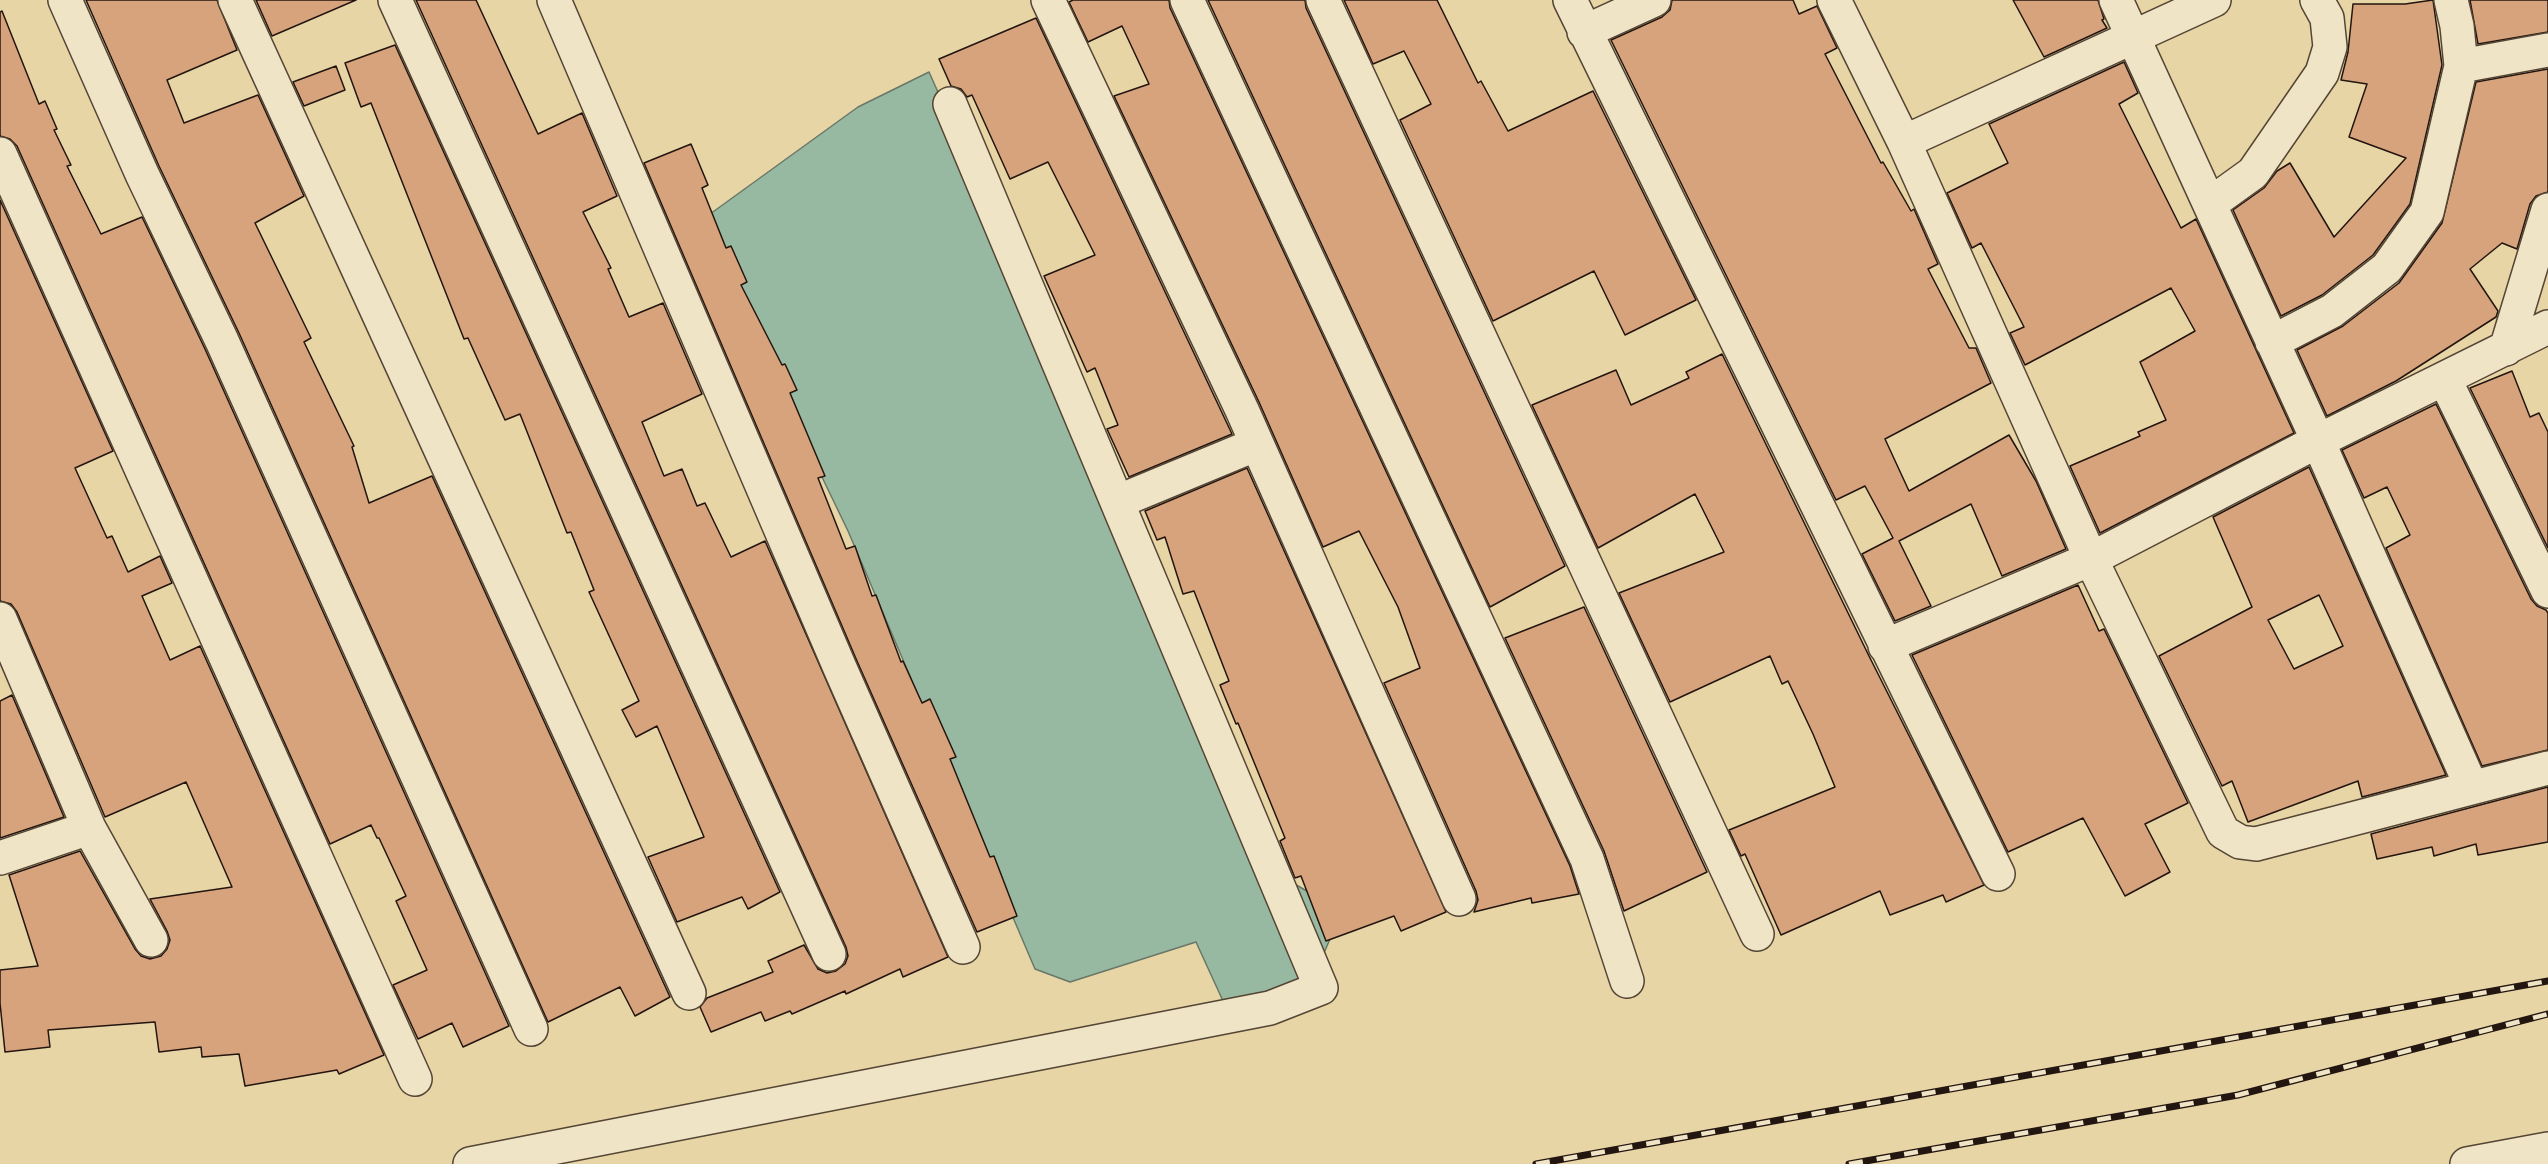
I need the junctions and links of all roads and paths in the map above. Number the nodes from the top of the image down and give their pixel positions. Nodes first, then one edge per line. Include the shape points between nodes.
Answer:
1 (65, 0) edge
2 (235, 0) edge
3 (396, 0) edge
4 (554, 0) edge
5 (1048, 0) edge
6 (1187, 0) edge
7 (1323, 0) edge
8 (1570, 0) edge
9 (1654, 0) edge
10 (1834, 0) edge
11 (2116, 0) edge
12 (2214, 0) edge
13 (2317, 0) edge
14 (2451, 0) edge
15 (1584, 32) junction
16 (2133, 37) junction
17 (2548, 50) edge
18 (2461, 66) junction
19 (950, 104) dead end
20 (1904, 142) junction
21 (0, 153) edge
22 (2210, 204) junction
23 (2548, 210) edge
24 (2548, 327) edge
25 (2272, 342) junction
26 (2506, 349) junction
27 (2445, 380) junction
28 (2318, 441) junction
29 (1257, 444) junction
30 (1117, 502) junction
31 (2091, 559) junction
32 (2548, 591) edge
33 (0, 619) edge
34 (1885, 646) junction
35 (9, 662) edge
36 (2548, 768) edge
37 (2471, 786) junction
38 (89, 828) junction
39 (0, 858) edge
40 (1998, 874) dead end
41 (1459, 898) dead end
42 (1757, 934) dead end
43 (151, 940) dead end
44 (963, 947) dead end
45 (829, 954) dead end
46 (1627, 981) dead end
47 (689, 993) dead end
48 (531, 1029) dead end
49 (415, 1079) dead end
50 (2548, 1149) edge
51 (470, 1164) edge
52 (2467, 1164) edge

1 - 48 street
2 - 47 street
3 - 45 street
4 - 44 street
5 - 29 street
6 - 46 street via 1587,859
7 - 42 street
8 - 15 street
9 - 15 street
10 - 20 street
11 - 16 street
12 - 16 street
13 - 22 street via 2327,18 2330,47 2322,73 2253,173
14 - 18 street
15 - 34 street
16 - 20 street
16 - 22 street
17 - 18 street
18 - 25 street via 2427,212 2387,268 2332,311
19 - 30 street
20 - 31 street
21 - 49 street
22 - 25 street
23 - 26 street
24 - 26 street
25 - 28 street
26 - 27 street
27 - 28 street
27 - 32 street
28 - 31 street
28 - 37 street
29 - 30 street
29 - 41 street
30 - 51 street via 1321,988 1270,1008
31 - 34 street
31 - 37 street via 2223,832 2240,842 2256,844
33 - 35 street
34 - 40 street
35 - 38 street
36 - 37 street
38 - 39 street
38 - 43 street
50 - 52 street

